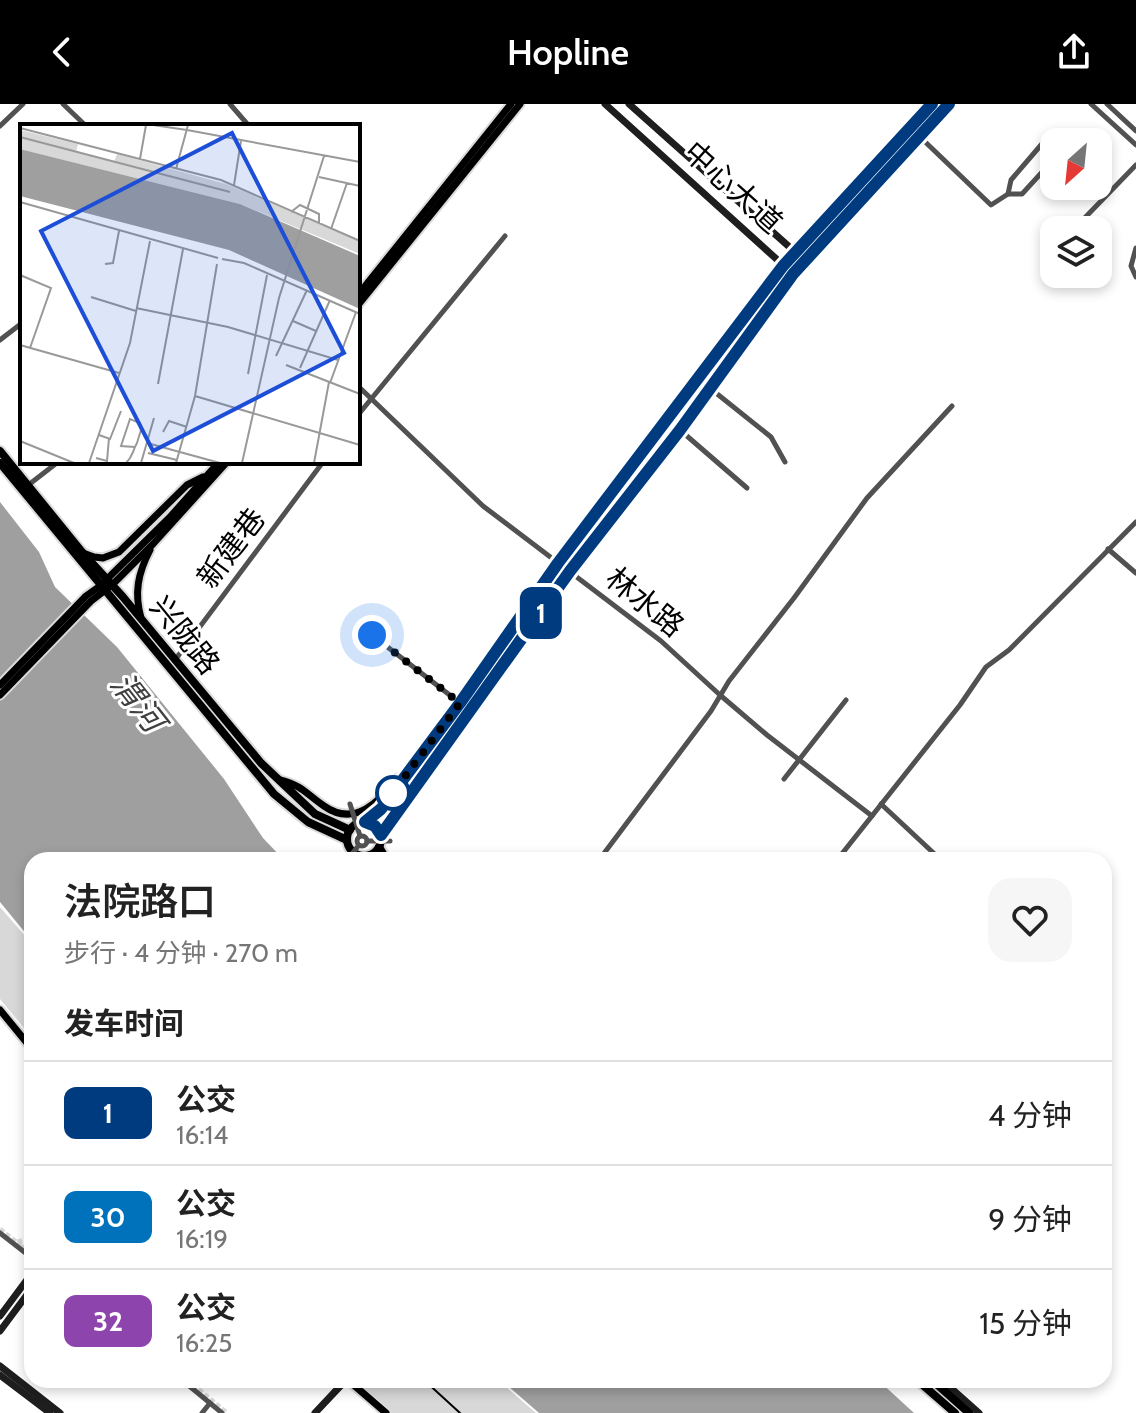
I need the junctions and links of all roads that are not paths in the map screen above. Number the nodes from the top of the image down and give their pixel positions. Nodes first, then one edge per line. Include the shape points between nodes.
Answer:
1 (23, 104) edge
2 (63, 104) edge
3 (230, 104) edge
4 (511, 104) edge
5 (520, 104) edge
6 (605, 104) edge
7 (629, 104) edge
8 (932, 104) edge
9 (949, 104) edge
10 (1091, 104) edge
11 (1107, 104) edge
12 (84, 124) edge
13 (247, 124) edge
14 (0, 126) edge
15 (1136, 131) edge
16 (919, 136) junction
17 (1136, 145) edge
18 (1040, 146) edge
19 (1136, 165) edge
20 (1040, 174) edge
21 (1008, 194) junction
22 (1087, 216) edge
23 (505, 236) dead end
24 (1136, 248) edge
25 (795, 251) junction
26 (804, 260) junction
27 (783, 266) junction
28 (793, 274) junction
29 (1136, 277) edge
30 (360, 293) edge
31 (360, 303) edge
32 (20, 325) edge
33 (0, 340) edge
34 (360, 388) edge
35 (711, 389) junction
36 (370, 398) junction
37 (952, 406) dead end
38 (360, 412) edge
39 (680, 430) junction
40 (0, 451) edge
41 (785, 462) dead end
42 (0, 463) edge
43 (55, 464) edge
44 (217, 464) edge
45 (225, 464) edge
46 (322, 464) edge
47 (208, 475) junction
48 (25, 488) junction
49 (747, 488) dead end
50 (1136, 522) edge
51 (153, 544) junction
52 (1108, 549) junction
53 (82, 552) junction
54 (558, 563) junction
55 (570, 571) junction
56 (1136, 573) edge
57 (106, 585) junction
58 (89, 598) junction
59 (142, 620) junction
60 (372, 635) dead end
61 (175, 661) junction
62 (0, 685) edge
63 (0, 695) edge
64 (720, 695) junction
65 (846, 700) dead end
66 (460, 703) junction
67 (799, 760) junction
68 (416, 763) junction
69 (276, 779) junction
70 (784, 779) dead end
71 (388, 799) junction
72 (350, 804) dead end
73 (881, 804) junction
74 (401, 807) junction
75 (872, 816) junction
76 (365, 822) junction
77 (348, 835) junction
78 (381, 835) junction
79 (360, 836) junction
80 (367, 841) junction
81 (390, 841) dead end
82 (359, 845) junction
83 (379, 847) junction
84 (353, 852) edge
85 (353, 852) edge
86 (376, 852) edge
87 (382, 852) edge
88 (605, 852) edge
89 (843, 852) edge
90 (932, 852) edge
91 (0, 1010) edge
92 (24, 1039) edge
93 (0, 1233) edge
94 (24, 1252) tunnel mouth
95 (24, 1284) edge
96 (24, 1299) edge
97 (0, 1316) edge
98 (0, 1331) edge
99 (0, 1366) edge
100 (0, 1375) edge
101 (24, 1385) edge
102 (28, 1388) edge
103 (192, 1388) edge
104 (339, 1388) edge
105 (356, 1388) edge
106 (926, 1388) edge
107 (941, 1388) edge
108 (951, 1388) edge
109 (210, 1403) junction
110 (50, 1413) edge
111 (60, 1413) edge
112 (202, 1413) edge
113 (222, 1413) edge
114 (315, 1413) edge
115 (386, 1413) edge
116 (955, 1413) edge
117 (969, 1413) edge
118 (979, 1413) edge

1 - 14 street
2 - 12 street
3 - 13 street
4 - 30 main road
5 - 31 main road
6 - 27 main road, 中心大道
7 - 25 main road, 中心大道
8 - 25 main road
9 - 16 main road
10 - 17 street
11 - 15 street
16 - 21 street via 991,205
16 - 26 main road
18 - 21 street via 1011,180
19 - 22 street
20 - 21 street via 1022,194
23 - 36 street
24 - 29 street via 1131,266
25 - 26 main road, 中心大道
25 - 27 main road
26 - 28 main road
27 - 28 main road, 中心大道
27 - 54 main road
28 - 35 main road
32 - 33 street
34 - 36 street, 林水路
35 - 39 main road
35 - 41 street via 771,437
36 - 38 street
36 - 54 street, 林水路 via 483,506
37 - 64 street via 867,498
39 - 49 street
39 - 55 main road
40 - 48 highway, 兴陇路
42 - 48 highway, 兴陇路
43 - 48 street
44 - 47 main road
45 - 51 main road
46 - 61 street, 新建巷
47 - 53 main road via 187,485 119,552 99,558
47 - 57 main road
48 - 53 highway, 兴陇路
48 - 57 highway, 兴陇路
50 - 52 street
51 - 57 main road
51 - 59 main road via 138,579
52 - 56 street
52 - 73 street via 986,667
53 - 57 highway, 兴陇路
54 - 55 street, 林水路
54 - 66 main road
55 - 64 street, 林水路 via 661,641
55 - 74 main road
57 - 58 main road
57 - 59 highway, 兴陇路
57 - 77 highway, 兴陇路 via 274,794 308,822
58 - 62 main road
58 - 63 main road
59 - 61 highway, 兴陇路
60 - 66 street
61 - 69 highway, 兴陇路
64 - 67 street, 林水路
64 - 88 street
65 - 67 street
66 - 68 main road
67 - 70 street
67 - 75 street, 林水路
68 - 69 main road via 376,803 346,815 324,806 303,787
68 - 71 main road
69 - 77 highway, 兴陇路
71 - 74 main road
71 - 76 main road
72 - 79 street, bridge
73 - 75 street
73 - 90 street
74 - 78 main road
75 - 89 street
76 - 77 highway
76 - 78 highway
77 - 84 highway
78 - 83 highway
79 - 80 street, bridge
79 - 82 street, bridge
80 - 81 street, bridge
80 - 82 street, bridge
82 - 85 street, bridge
83 - 86 highway
83 - 87 highway
91 - 92 main road
93 - 94 street
95 - 97 main road
96 - 98 main road
99 - 101 main road
100 - 110 main road
102 - 111 main road
103 - 109 street
104 - 114 main road
105 - 115 main road
106 - 116 highway
107 - 117 highway
108 - 118 main road
109 - 112 street
109 - 113 street

